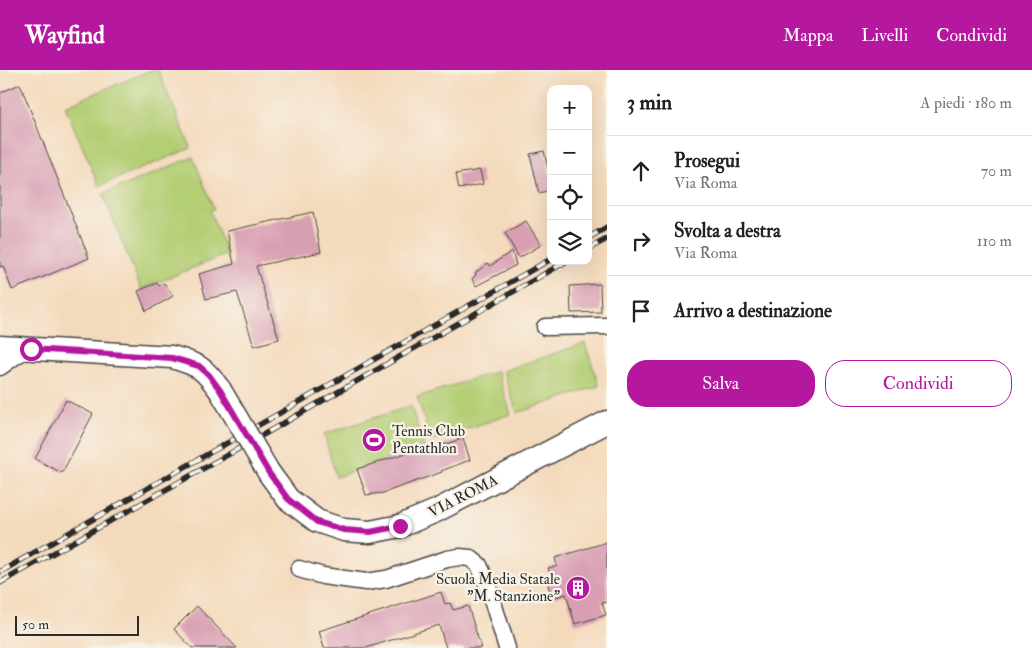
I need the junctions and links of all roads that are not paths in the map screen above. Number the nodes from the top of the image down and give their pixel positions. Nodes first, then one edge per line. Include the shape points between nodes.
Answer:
1 (607, 326) edge
2 (545, 327) dead end
3 (0, 347) edge
4 (31, 349) junction
5 (0, 367) edge
6 (607, 422) edge
7 (299, 569) dead end
8 (507, 648) edge

1 - 2 street
3 - 4 street, VIA ROMA
4 - 5 street
4 - 6 street, VIA ROMA, bridge via 172,358 199,366 220,390 288,499 317,522 344,530 370,532 400,526 436,511
7 - 8 street via 366,582 459,556 470,558 479,565 487,583

